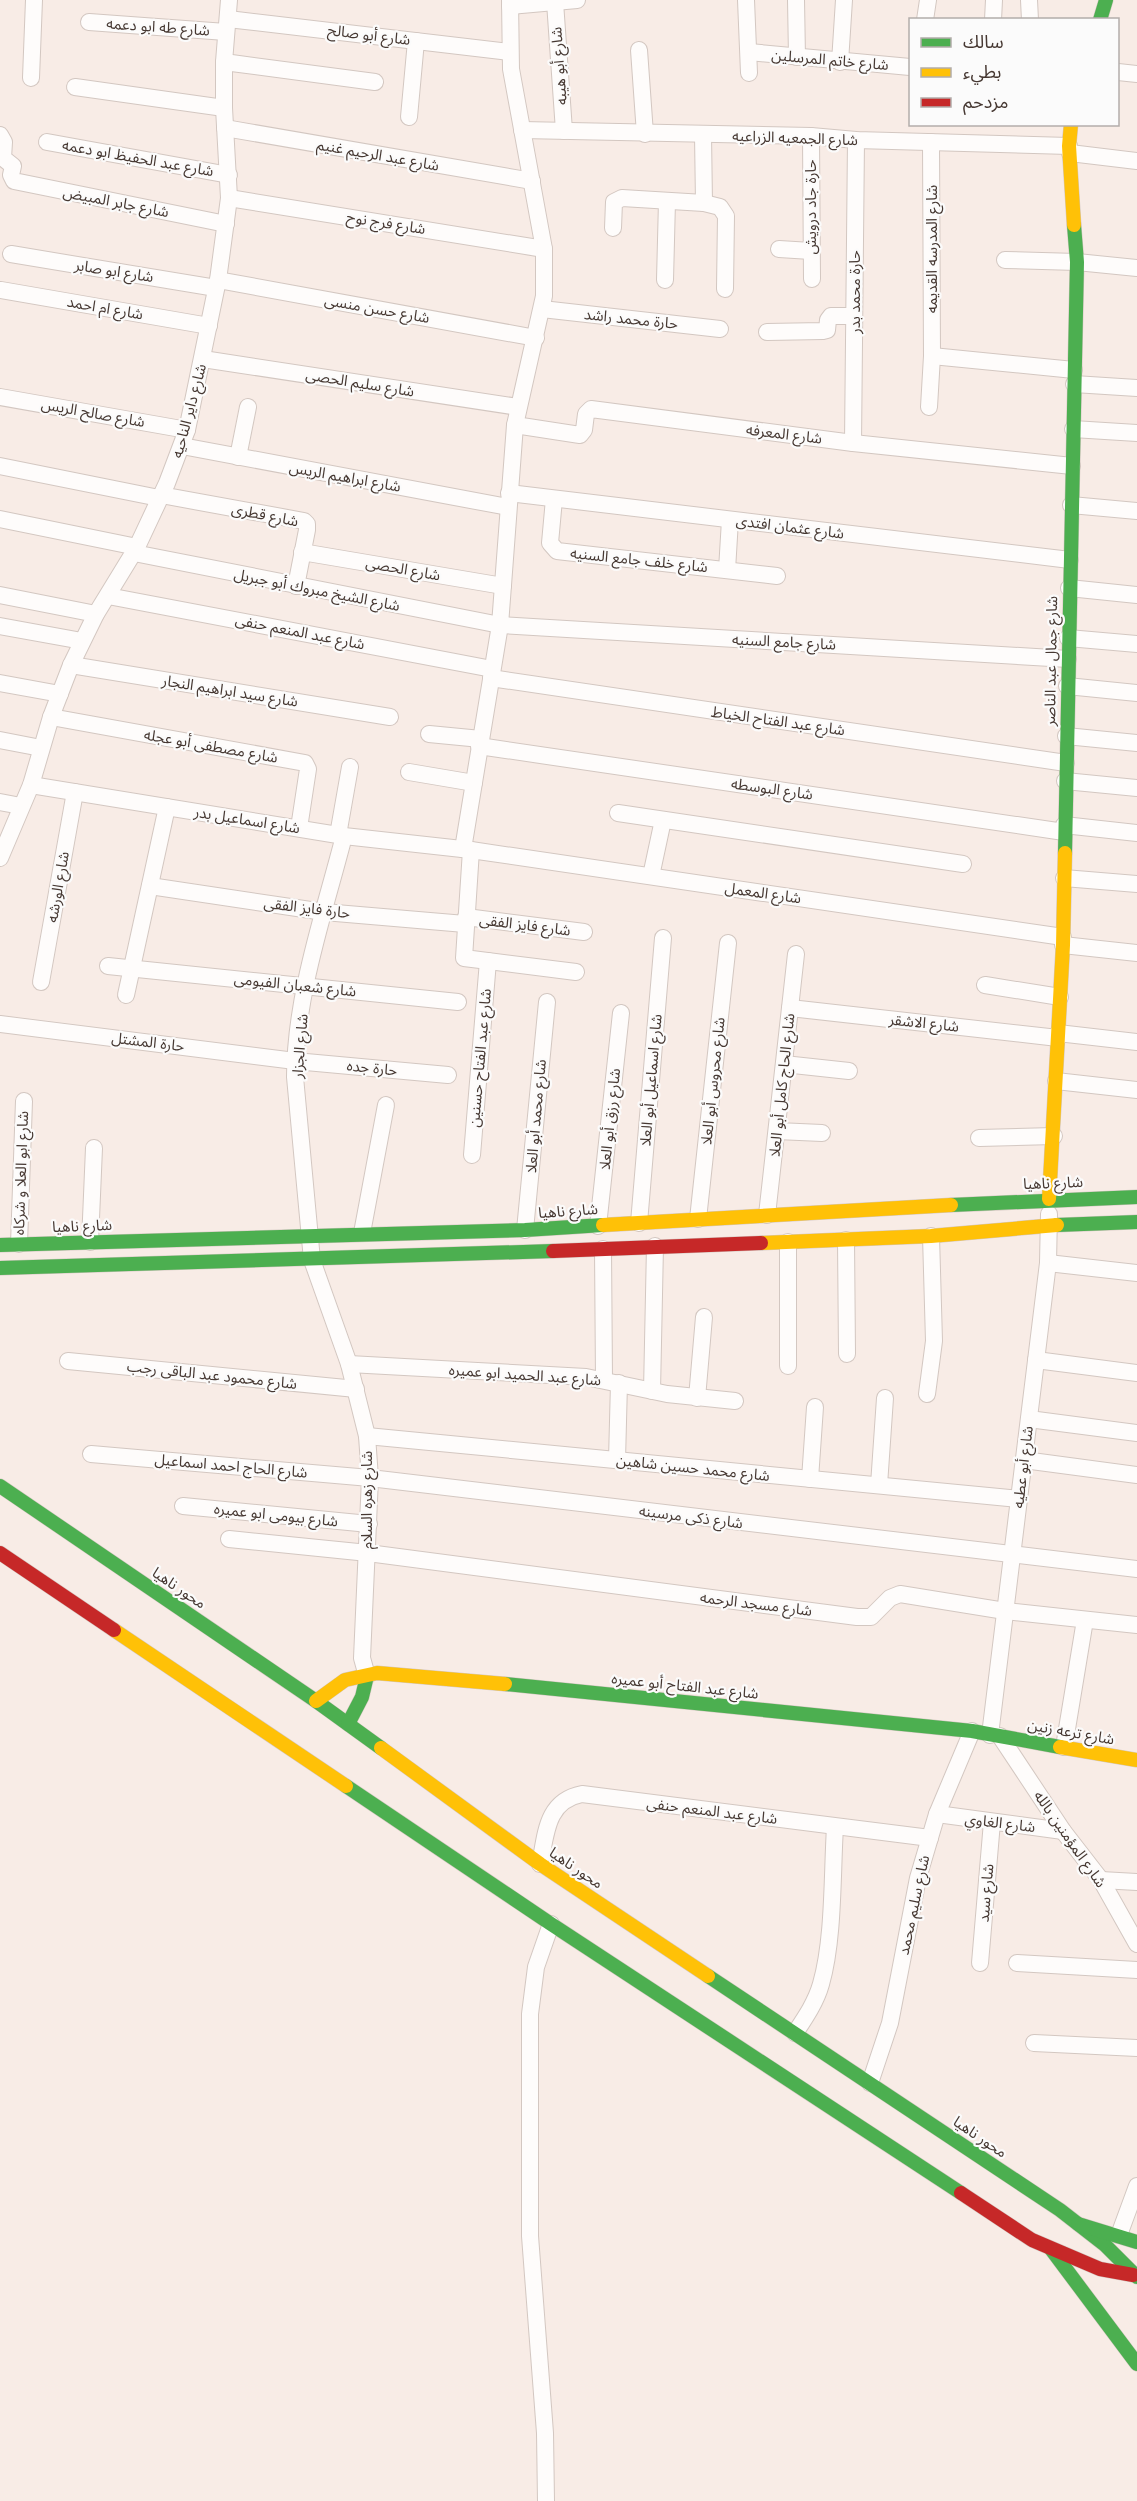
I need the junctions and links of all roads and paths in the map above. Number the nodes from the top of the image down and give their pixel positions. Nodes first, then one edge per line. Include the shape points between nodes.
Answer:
1 (34, 0) edge
2 (229, 0) edge
3 (577, 0) edge
4 (746, 0) edge
5 (796, 0) edge
6 (844, 0) edge
7 (927, 0) edge
8 (994, 0) edge
9 (1029, 0) edge
10 (1106, 0) edge
11 (555, 2) junction
12 (510, 3) edge
13 (925, 18) edge
14 (993, 18) edge
15 (1030, 18) edge
16 (1101, 18) edge
17 (89, 22) dead end
18 (227, 26) junction
19 (416, 41) junction
20 (639, 50) dead end
21 (510, 52) junction
22 (748, 52) junction
23 (797, 57) junction
24 (224, 62) junction
25 (840, 62) junction
26 (909, 67) edge
27 (1119, 72) edge
28 (749, 73) dead end
29 (1137, 74) edge
30 (31, 78) dead end
31 (375, 82) dead end
32 (75, 87) dead end
33 (224, 108) junction
34 (409, 117) dead end
35 (1071, 126) edge
36 (225, 128) junction
37 (522, 130) junction
38 (564, 131) junction
39 (645, 134) junction
40 (703, 135) junction
41 (811, 136) junction
42 (2, 138) edge
43 (856, 140) junction
44 (47, 142) dead end
45 (932, 142) junction
46 (1070, 150) junction
47 (1137, 161) edge
48 (229, 175) junction
49 (532, 181) junction
50 (229, 198) junction
51 (667, 201) junction
52 (705, 203) junction
53 (226, 224) junction
54 (613, 228) dead end
55 (544, 249) junction
56 (779, 249) dead end
57 (812, 250) junction
58 (11, 254) dead end
59 (1005, 260) dead end
60 (1077, 262) junction
61 (1137, 268) edge
62 (812, 279) dead end
63 (665, 280) dead end
64 (217, 284) junction
65 (725, 289) dead end
66 (1, 290) edge
67 (542, 309) junction
68 (854, 316) junction
69 (209, 326) junction
70 (720, 329) dead end
71 (766, 332) dead end
72 (536, 338) junction
73 (932, 356) junction
74 (203, 359) junction
75 (1074, 377) junction
76 (1137, 388) edge
77 (0, 397) edge
78 (248, 407) dead end
79 (518, 407) junction
80 (929, 407) dead end
81 (515, 425) junction
82 (1073, 429) junction
83 (187, 430) junction
84 (1137, 433) edge
85 (853, 443) junction
86 (182, 446) junction
87 (238, 457) junction
88 (0, 466) edge
89 (1072, 466) junction
90 (160, 497) junction
91 (554, 499) junction
92 (509, 500) junction
93 (1071, 505) junction
94 (1137, 511) edge
95 (0, 519) edge
96 (730, 520) junction
97 (135, 550) junction
98 (302, 552) junction
99 (1070, 560) junction
100 (727, 570) junction
101 (777, 576) dead end
102 (296, 586) junction
103 (503, 586) junction
104 (1070, 588) junction
105 (0, 595) edge
106 (1137, 595) edge
107 (108, 596) junction
108 (96, 614) junction
109 (500, 625) junction
110 (0, 626) edge
111 (1068, 638) junction
112 (82, 641) junction
113 (1137, 644) edge
114 (1068, 658) junction
115 (71, 665) junction
116 (492, 674) junction
117 (0, 683) edge
118 (1067, 686) junction
119 (1137, 693) edge
120 (60, 694) junction
121 (51, 717) junction
122 (390, 717) dead end
123 (429, 734) dead end
124 (1066, 736) junction
125 (0, 740) edge
126 (480, 743) junction
127 (1137, 744) edge
128 (41, 748) junction
129 (1066, 763) junction
130 (350, 767) dead end
131 (409, 772) dead end
132 (1065, 781) junction
133 (474, 783) junction
134 (31, 785) junction
135 (1137, 788) edge
136 (75, 792) junction
137 (0, 802) edge
138 (21, 806) junction
139 (167, 807) junction
140 (618, 813) dead end
141 (663, 820) junction
142 (299, 828) junction
143 (1064, 828) junction
144 (1137, 833) edge
145 (341, 835) junction
146 (467, 850) junction
147 (2, 851) edge
148 (963, 864) dead end
149 (651, 876) junction
150 (1064, 878) junction
151 (1137, 884) edge
152 (150, 886) junction
153 (324, 912) junction
154 (466, 920) junction
155 (584, 932) dead end
156 (663, 938) dead end
157 (1062, 941) junction
158 (728, 943) dead end
159 (1137, 953) edge
160 (796, 954) dead end
161 (488, 962) junction
162 (108, 966) dead end
163 (132, 967) junction
164 (576, 972) dead end
165 (40, 982) dead end
166 (985, 985) dead end
167 (306, 986) junction
168 (126, 995) dead end
169 (1060, 997) junction
170 (458, 1002) dead end
171 (547, 1002) dead end
172 (790, 1008) junction
173 (621, 1013) dead end
174 (0, 1024) edge
175 (1058, 1036) junction
176 (1137, 1042) edge
177 (296, 1060) junction
178 (784, 1064) junction
179 (849, 1071) dead end
180 (448, 1076) dead end
181 (1056, 1081) junction
182 (1137, 1090) edge
183 (24, 1101) dead end
184 (386, 1105) dead end
185 (777, 1131) junction
186 (822, 1133) dead end
187 (1054, 1136) junction
188 (979, 1138) dead end
189 (94, 1148) dead end
190 (472, 1155) dead end
191 (1137, 1197) edge
192 (1049, 1199) junction
193 (767, 1215) junction
194 (698, 1220) junction
195 (1137, 1222) edge
196 (639, 1223) junction
197 (1049, 1225) junction
198 (598, 1226) junction
199 (525, 1230) junction
200 (362, 1233) junction
201 (309, 1235) junction
202 (931, 1236) junction
203 (846, 1240) junction
204 (90, 1242) junction
205 (788, 1242) junction
206 (19, 1244) junction
207 (0, 1245) edge
208 (656, 1246) junction
209 (603, 1249) junction
210 (312, 1260) junction
211 (1048, 1263) junction
212 (0, 1268) edge
213 (1137, 1273) edge
214 (705, 1317) dead end
215 (847, 1354) dead end
216 (1036, 1360) junction
217 (69, 1361) dead end
218 (349, 1364) junction
219 (788, 1366) dead end
220 (1137, 1373) edge
221 (612, 1381) junction
222 (356, 1389) junction
223 (652, 1391) junction
224 (927, 1394) dead end
225 (697, 1398) junction
226 (885, 1398) dead end
227 (735, 1401) dead end
228 (815, 1407) dead end
229 (1029, 1419) junction
230 (1137, 1432) edge
231 (367, 1436) junction
232 (92, 1454) dead end
233 (617, 1460) junction
234 (1024, 1460) junction
235 (1137, 1475) edge
236 (370, 1478) junction
237 (810, 1479) junction
238 (879, 1485) junction
239 (0, 1486) edge
240 (1019, 1499) junction
241 (183, 1506) dead end
242 (369, 1524) junction
243 (229, 1539) dead end
244 (0, 1552) edge
245 (368, 1553) junction
246 (1012, 1556) junction
247 (1137, 1569) edge
248 (1005, 1611) junction
249 (1085, 1620) junction
250 (1137, 1625) edge
251 (367, 1676) junction
252 (316, 1701) junction
253 (348, 1724) junction
254 (972, 1731) junction
255 (995, 1735) junction
256 (1064, 1747) junction
257 (1137, 1760) edge
258 (937, 1814) junction
259 (992, 1822) junction
260 (835, 1827) junction
261 (1063, 1831) junction
262 (930, 1838) junction
263 (540, 1864) junction
264 (1101, 1880) junction
265 (1137, 1882) edge
266 (551, 1924) junction
267 (1137, 1944) edge
268 (980, 1963) dead end
269 (1017, 1963) dead end
270 (1137, 1970) edge
271 (795, 2033) junction
272 (1034, 2043) dead end
273 (1137, 2048) edge
274 (870, 2083) junction
275 (1137, 2186) edge
276 (1078, 2224) junction
277 (1119, 2235) junction
278 (1137, 2242) edge
279 (1051, 2249) junction
280 (1135, 2276) edge
281 (1137, 2364) edge
282 (546, 2501) edge

1 - 30 street
2 - 18 street, شارع داير الناحيه
3 - 11 street
4 - 22 street
5 - 23 street
6 - 25 street
7 - 13 street
8 - 14 street
9 - 15 street
10 - 16 main road
11 - 12 street
11 - 38 street, شارع أبو هيبه
12 - 21 street
17 - 18 street, شارع طه ابو دعمه
18 - 19 street, شارع أبو صالح
18 - 24 street, شارع داير الناحيه
19 - 21 street, شارع أبو صالح
19 - 34 street
20 - 39 street
21 - 37 street
22 - 23 street, شارع خاتم المرسلين
22 - 28 street
23 - 25 street, شارع خاتم المرسلين
24 - 31 street
24 - 33 street, شارع داير الناحيه
25 - 26 street, شارع خاتم المرسلين
27 - 29 street
32 - 33 street
33 - 36 street, شارع داير الناحيه
35 - 46 main road, شارع جمال عبد الناصر
36 - 48 street, شارع داير الناحيه
36 - 49 street, شارع عبد الرحيم غنيم
37 - 38 street, شارع الجمعيه الزراعيه
37 - 49 street
38 - 39 street, شارع الجمعيه الزراعيه
39 - 40 street, شارع الجمعيه الزراعيه
40 - 41 street, شارع الجمعيه الزراعيه
40 - 52 street
41 - 43 street, شارع الجمعيه الزراعيه
41 - 57 street, حارة جاد درويش
42 - 53 street, شارع جابر المبيض via 3,158 13,166 14,181
43 - 45 street, شارع الجمعيه الزراعيه
43 - 68 street, حارة محمد بدر
44 - 48 street, شارع عبد الحفيظ ابو دعمه
45 - 46 street, شارع الجمعيه الزراعيه
45 - 73 street, شارع المدرسه القديمه
46 - 47 street, شارع الجمعيه الزراعيه
46 - 60 main road, شارع جمال عبد الناصر
48 - 50 street, شارع داير الناحيه
49 - 55 street
50 - 53 street, شارع داير الناحيه
50 - 55 street, شارع فرج نوح
51 - 52 street
51 - 54 street via 617,199 612,207
51 - 63 street
52 - 65 street via 720,207 726,216
53 - 64 street, شارع داير الناحيه
55 - 67 street
56 - 57 street
57 - 62 street, حارة جاد درويش
58 - 64 street, شارع ابو صابر
59 - 60 street
60 - 61 street
60 - 75 main road, شارع جمال عبد الناصر
64 - 69 street, شارع داير الناحيه
64 - 72 street, شارع حسن منسى
66 - 69 street, شارع ام احمد
67 - 70 street, حارة محمد راشد
67 - 72 street
68 - 71 street via 831,316 827,330 823,331
68 - 85 street, حارة محمد بدر
69 - 74 street, شارع داير الناحيه
72 - 79 street
73 - 75 street
73 - 80 street, شارع المدرسه القديمه
74 - 79 street, شارع سليم الحصى
74 - 83 street, شارع داير الناحيه
75 - 76 street
75 - 82 main road, شارع جمال عبد الناصر
77 - 83 street, شارع صالح الريس
78 - 87 street
79 - 81 street
81 - 85 street, شارع المعرفه via 580,435 591,409
81 - 92 street
82 - 84 street
82 - 89 main road, شارع جمال عبد الناصر
83 - 86 street, شارع داير الناحيه
85 - 89 street, شارع المعرفه
86 - 87 street, شارع ابراهيم الريس
86 - 90 street, شارع داير الناحيه
87 - 92 street, شارع ابراهيم الريس
88 - 90 street
89 - 93 main road, شارع جمال عبد الناصر
90 - 97 street, شارع داير الناحيه
90 - 98 street, شارع قطرى via 304,521 307,530
91 - 92 street, شارع عثمان افتدى
91 - 96 street, شارع عثمان افتدى
91 - 100 street, شارع خلف جامع السنيه via 550,543 557,551
92 - 103 street
93 - 94 street
93 - 99 main road, شارع جمال عبد الناصر
95 - 97 street, شارع الشيخ مبروك أبو جبريل
96 - 99 street, شارع عثمان افتدى
96 - 100 street
97 - 102 street, شارع الشيخ مبروك أبو جبريل
97 - 107 street, شارع داير الناحيه
98 - 102 street, شارع قطرى
98 - 103 street, شارع الحصى
99 - 104 main road, شارع جمال عبد الناصر
100 - 101 street, شارع خلف جامع السنيه
102 - 109 street, شارع الشيخ مبروك أبو جبريل
103 - 109 street
104 - 106 street
104 - 111 main road, شارع جمال عبد الناصر
105 - 108 street
107 - 108 street, شارع داير الناحيه
107 - 116 street, شارع عبد المنعم حنفى
108 - 112 street, شارع داير الناحيه
109 - 114 street, شارع جامع السنيه
109 - 116 street
110 - 112 street
111 - 113 street
111 - 114 main road, شارع جمال عبد الناصر
112 - 115 street, شارع داير الناحيه
114 - 118 main road, شارع جمال عبد الناصر
115 - 120 street, شارع داير الناحيه
115 - 122 street, شارع سيد ابراهيم النجار
116 - 126 street
116 - 129 street, شارع عبد الفتاح الخياط
117 - 120 street
118 - 119 street
118 - 124 main road, شارع جمال عبد الناصر
120 - 121 street, شارع داير الناحيه
121 - 128 street, شارع داير الناحيه
121 - 142 street, شارع مصطفى أبو عجله via 305,763 308,769
123 - 126 street, شارع البوسطه
124 - 127 street
124 - 129 main road, شارع جمال عبد الناصر
125 - 128 street
126 - 133 street
126 - 143 street, شارع البوسطه
128 - 134 street, شارع داير الناحيه
129 - 132 main road, شارع جمال عبد الناصر
130 - 145 street, شارع الجزار
131 - 133 street
132 - 135 street
132 - 143 main road, شارع جمال عبد الناصر
133 - 146 street
134 - 136 street, شارع اسماعيل بدر
134 - 138 street, شارع داير الناحيه
136 - 139 street, شارع اسماعيل بدر
136 - 165 street, شارع الورشه
137 - 138 street
138 - 147 street, شارع داير الناحيه
139 - 142 street, شارع اسماعيل بدر
139 - 152 street
140 - 141 street
141 - 148 street
141 - 149 street
142 - 145 street, شارع اسماعيل بدر
143 - 144 street, شارع البوسطه
143 - 150 main road, شارع جمال عبد الناصر
145 - 146 street, شارع اسماعيل بدر
145 - 153 street, شارع الجزار
146 - 149 street, شارع المعمل
146 - 154 street
149 - 157 street, شارع المعمل
150 - 151 street
150 - 157 main road, شارع جمال عبد الناصر
152 - 153 street, حارة فايز الفقى
152 - 163 street
153 - 154 street, حارة فايز الفقى
153 - 167 street, شارع الجزار
154 - 155 street, شارع فايز الفقى
154 - 161 street via 463,957
156 - 196 street, شارع اسماعيل أبو العلا
157 - 159 street, شارع المعمل
157 - 169 main road, شارع جمال عبد الناصر
158 - 194 street, شارع محروس أبو العلا
160 - 172 street, شارع الحاج كامل أبو العلا
161 - 164 street
161 - 190 street, شارع عبد الفتاح حسنين
162 - 163 street, شارع شعبان الفيومى
163 - 167 street, شارع شعبان الفيومى
163 - 168 street
166 - 169 street
167 - 170 street, شارع شعبان الفيومى
167 - 177 street, شارع الجزار
169 - 175 main road, شارع جمال عبد الناصر
171 - 199 street, شارع محمد أبو العلا
172 - 175 street, شارع الاشقر
172 - 178 street, شارع الحاج كامل أبو العلا
173 - 198 street, شارع رزق أبو العلا
174 - 177 street, حارة المشتل
175 - 176 street, شارع الاشقر
175 - 181 main road, شارع جمال عبد الناصر
177 - 180 street, حارة جده
177 - 201 street, شارع الجزار
178 - 179 street
178 - 185 street, شارع الحاج كامل أبو العلا
181 - 182 street
181 - 187 main road, شارع جمال عبد الناصر
183 - 206 street, شارع ابو العلا و شركاه
184 - 200 street
185 - 186 street
185 - 193 street, شارع الحاج كامل أبو العلا
187 - 188 street
187 - 192 main road, شارع جمال عبد الناصر
189 - 204 street
191 - 192 main road, شارع ناهيا
192 - 193 main road, شارع ناهيا
192 - 197 street, شارع أبو عطيه
193 - 194 main road, شارع ناهيا
194 - 196 main road, شارع ناهيا
195 - 197 main road
196 - 198 main road, شارع ناهيا
197 - 202 main road
197 - 211 street, شارع أبو عطيه
198 - 199 main road, شارع ناهيا
199 - 200 main road, شارع ناهيا
200 - 201 main road, شارع ناهيا
201 - 204 main road, شارع ناهيا
201 - 210 street, شارع الجزار
202 - 203 main road
202 - 224 street via 934,1341
203 - 205 main road
203 - 215 street
204 - 206 main road, شارع ناهيا
205 - 208 main road
205 - 219 street
206 - 207 main road, شارع ناهيا
208 - 209 main road
208 - 223 street
209 - 210 main road
209 - 221 street
210 - 212 main road
210 - 218 street, شارع زهره السلام
211 - 213 street
211 - 216 street, شارع أبو عطيه
214 - 225 street
216 - 220 street
216 - 229 street, شارع أبو عطيه
217 - 222 street, شارع محمود عبد الباقى رجب
218 - 221 street, شارع عبد الحميد ابو عميره via 568,1375
218 - 222 street, شارع زهره السلام
221 - 223 street, شارع عبد الحميد ابو عميره
221 - 233 street
222 - 231 street, شارع زهره السلام
223 - 225 street, شارع عبد الحميد ابو عميره
225 - 227 street, شارع عبد الحميد ابو عميره
226 - 238 street
228 - 237 street
229 - 230 street
229 - 234 street, شارع أبو عطيه
231 - 233 street, شارع محمد حسين شاهين
231 - 236 street, شارع زهره السلام
232 - 236 street, شارع الحاج احمد اسماعيل
233 - 237 street, شارع محمد حسين شاهين
234 - 235 street
234 - 240 street, شارع أبو عطيه
236 - 242 street, شارع زهره السلام
236 - 246 street, شارع ذكى مرسينه
237 - 238 street, شارع محمد حسين شاهين
238 - 240 street, شارع محمد حسين شاهين
239 - 252 main road, محور ناهيا
240 - 246 street, شارع أبو عطيه
241 - 242 street, شارع بيومى ابو عميره
242 - 245 street, شارع زهره السلام
243 - 245 street, شارع مسجد الرحمه
244 - 266 main road, محور ناهيا
245 - 248 street, شارع مسجد الرحمه via 857,1617 871,1617 890,1598 900,1594
245 - 251 street, شارع زهره السلام via 362,1658
246 - 247 street, شارع ذكى مرسينه
246 - 248 street, شارع أبو عطيه
248 - 249 street, شارع مسجد الرحمه
248 - 255 street, شارع أبو عطيه
249 - 250 street, شارع مسجد الرحمه
249 - 256 street
251 - 252 main road, شارع عبد الفتاح أبو عميره via 345,1680
251 - 253 main road via 362,1697
251 - 254 main road, شارع عبد الفتاح أبو عميره via 387,1672
252 - 253 main road, محور ناهيا
253 - 263 main road, محور ناهيا
254 - 255 main road, شارع عبد الفتاح أبو عميره
254 - 258 street, شارع سليم محمد
255 - 256 main road, شارع ترعه زنين
255 - 261 street, شارع المؤمنين بالله
256 - 257 main road, شارع ترعه زنين
258 - 259 street, شارع الغاوي
258 - 262 street, شارع سليم محمد
259 - 261 street, شارع الغاوي
259 - 268 street, شارع سيد
260 - 262 street, شارع عبد المنعم حنفى
260 - 263 street, شارع عبد المنعم حنفى via 582,1794 565,1800 553,1811
260 - 271 street via 821,1986
261 - 264 street, شارع المؤمنين بالله
262 - 274 street, شارع سليم محمد via 918,1878 890,2023
263 - 271 main road, محور ناهيا
264 - 265 street
264 - 267 street, شارع المؤمنين بالله
266 - 279 main road, محور ناهيا
266 - 282 street via 536,1967 530,2014 530,2236 545,2433
269 - 270 street
271 - 274 main road, محور ناهيا
272 - 273 street
274 - 276 main road, محور ناهيا
275 - 277 street
276 - 277 main road
276 - 280 main road, محور ناهيا
277 - 278 main road
279 - 280 main road, محور ناهيا via 1100,2269
279 - 281 main road

